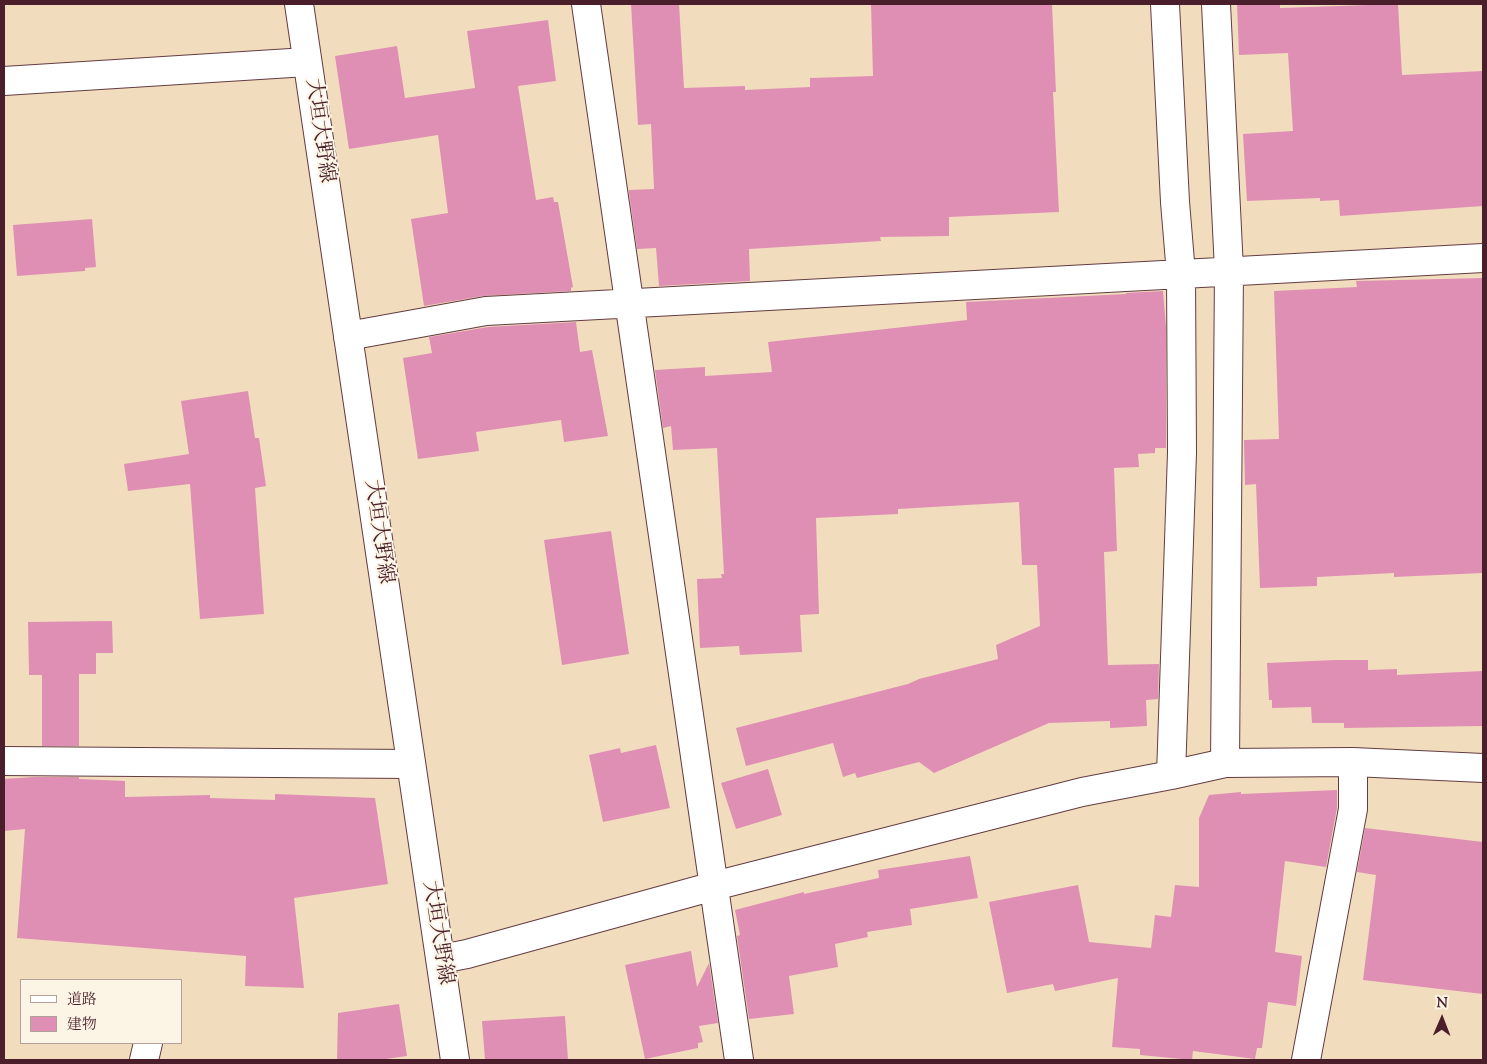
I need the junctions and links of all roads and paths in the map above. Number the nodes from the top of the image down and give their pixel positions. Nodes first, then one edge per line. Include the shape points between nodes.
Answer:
1 (298, 4) edge
2 (586, 4) edge
3 (1165, 4) edge
4 (1216, 4) edge
5 (308, 62) junction
6 (4, 81) edge
7 (1483, 258) edge
8 (1229, 270) junction
9 (1181, 274) junction
10 (630, 304) junction
11 (348, 336) junction
12 (4, 761) edge
13 (1352, 762) junction
14 (1225, 763) junction
15 (411, 764) junction
16 (1483, 768) edge
17 (1171, 776) junction
18 (714, 886) junction
19 (440, 959) junction
20 (148, 1044) edge
21 (144, 1060) edge
22 (455, 1060) edge
23 (739, 1060) edge
24 (1306, 1060) edge

1 - 5 street, 大垣大野線
2 - 10 street
3 - 9 street
4 - 8 street
5 - 6 street
5 - 11 street, 大垣大野線
7 - 8 street
8 - 9 street
8 - 14 street
9 - 10 street
9 - 17 street via 1182,453
10 - 11 street via 486,311
10 - 18 street
11 - 15 street, 大垣大野線
12 - 15 street
13 - 14 street
13 - 16 street
13 - 24 street via 1353,809
14 - 17 street
15 - 19 street, 大垣大野線
17 - 18 street via 1082,792
18 - 19 street
18 - 23 street
19 - 22 street, 大垣大野線
20 - 21 street

